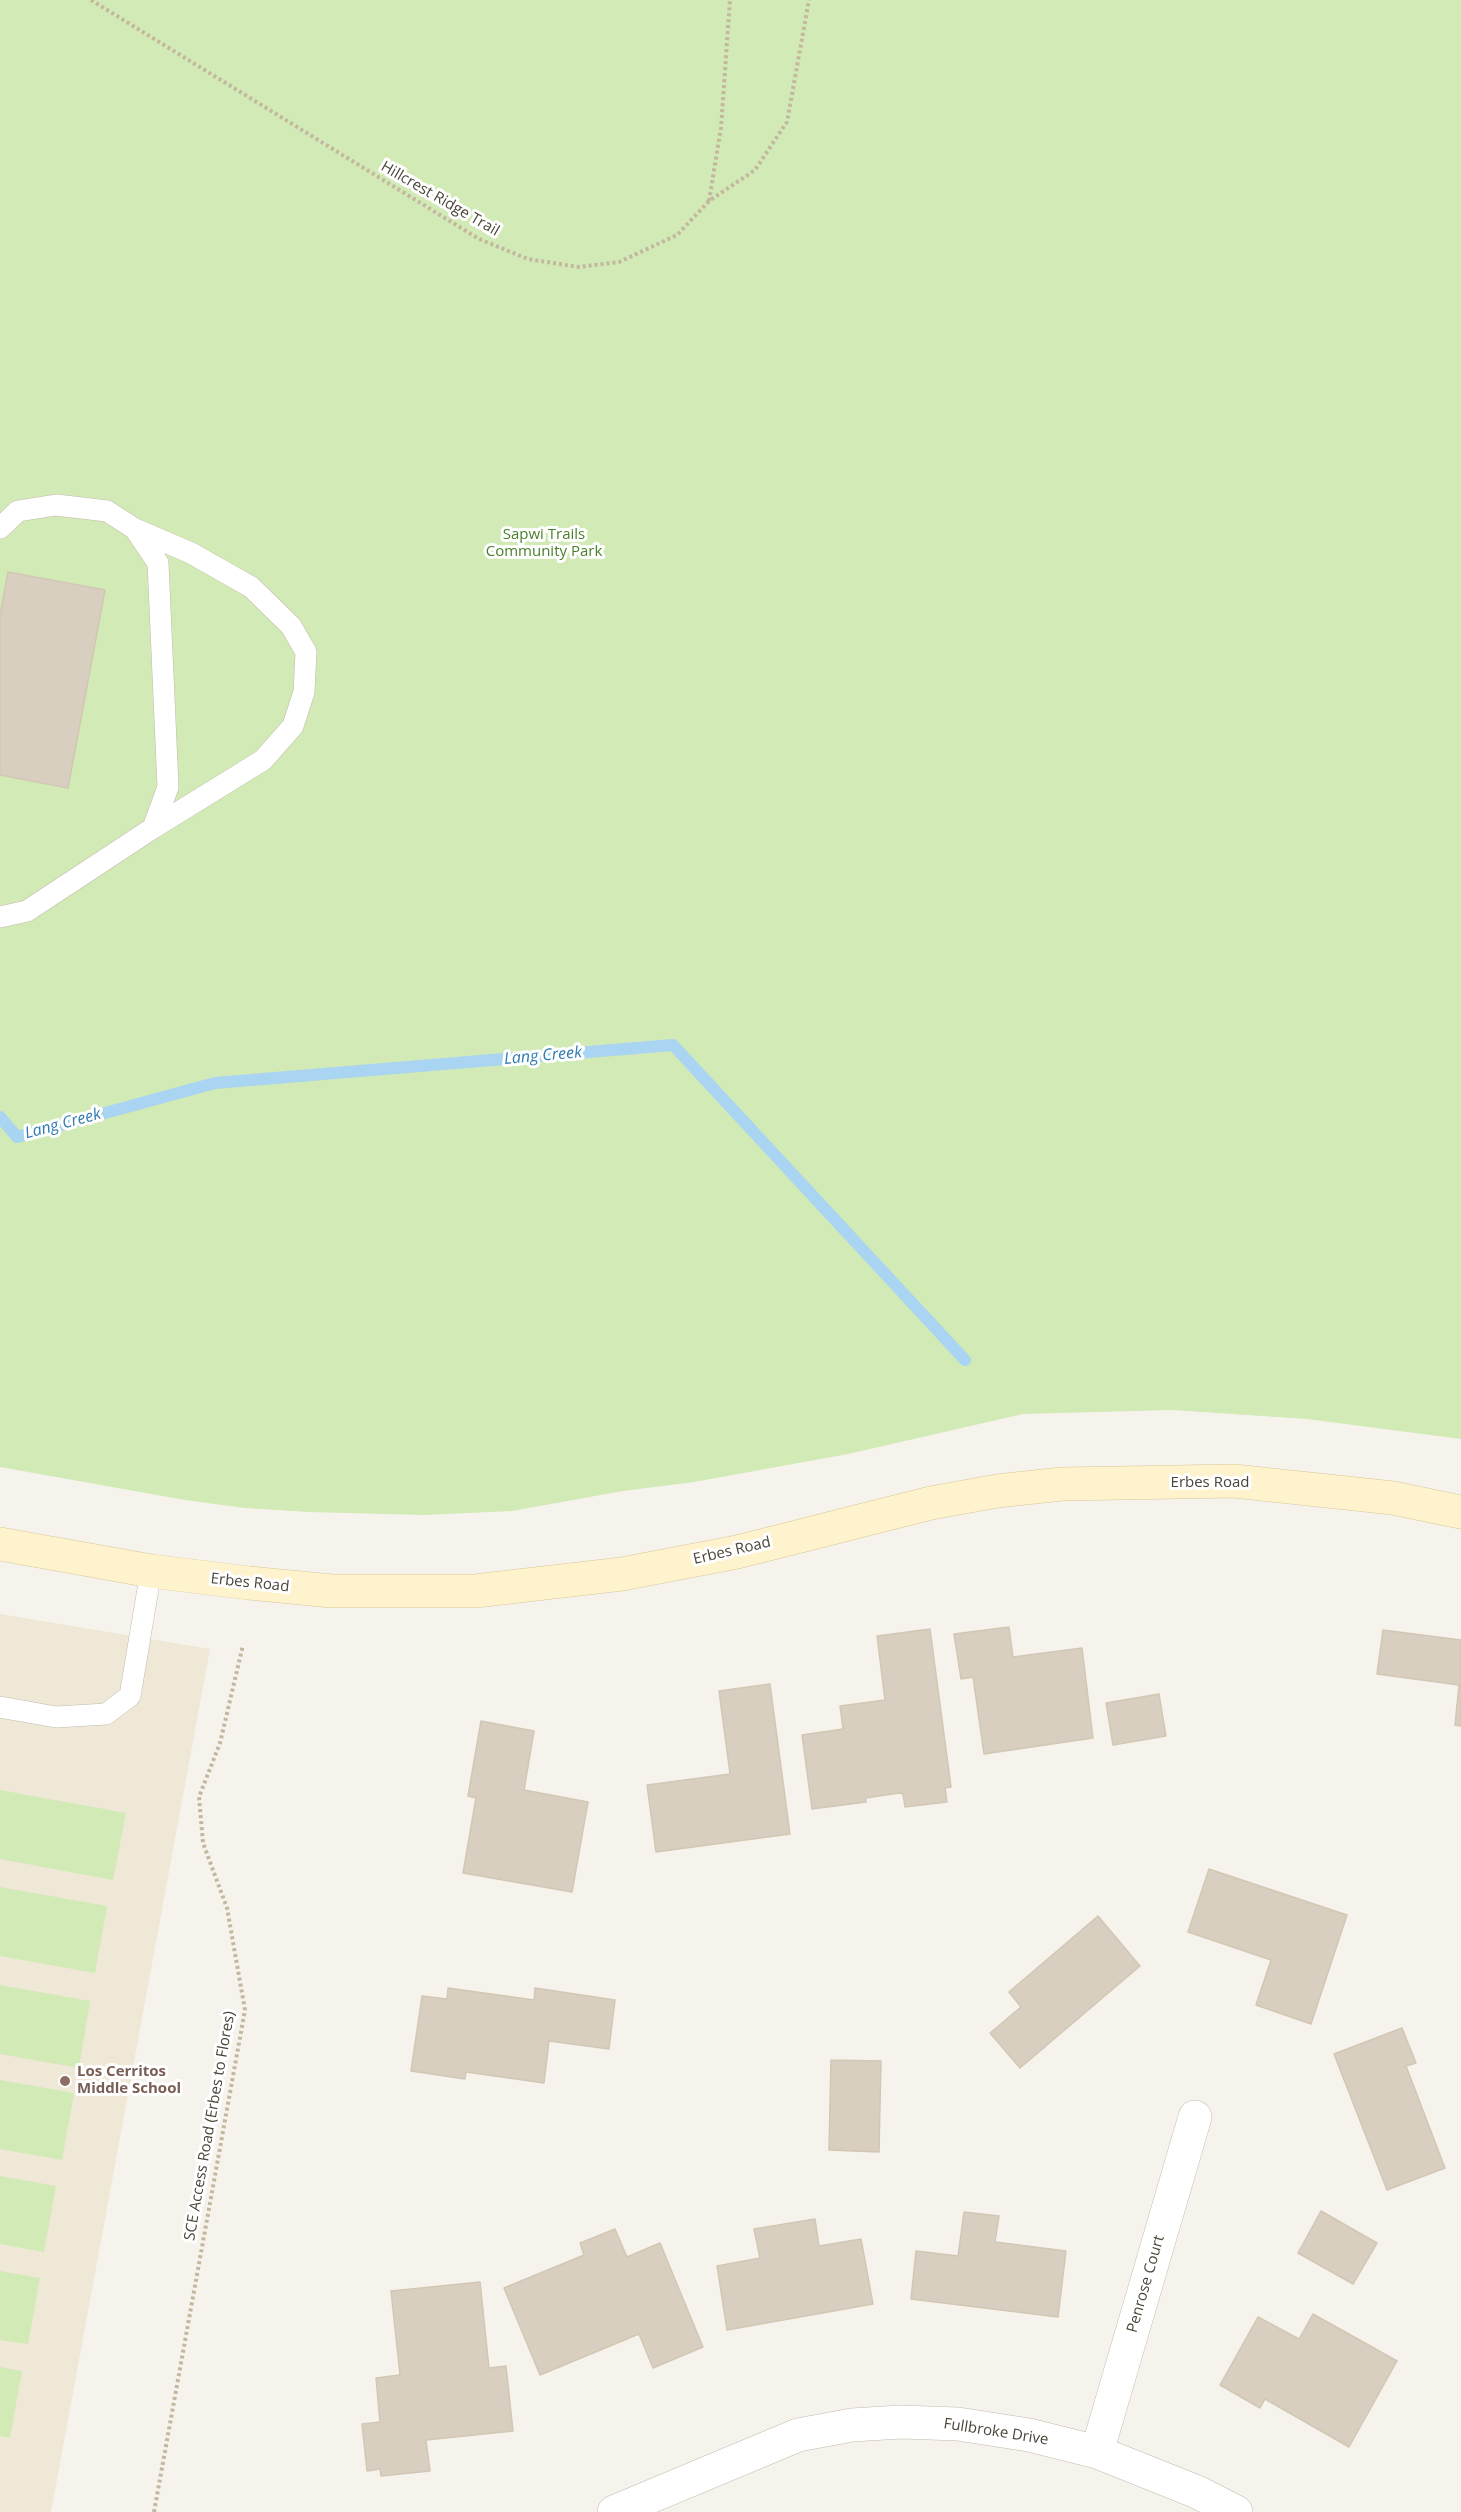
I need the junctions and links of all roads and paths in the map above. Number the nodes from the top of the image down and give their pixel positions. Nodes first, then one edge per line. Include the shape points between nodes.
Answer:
1 (91, 0) edge
2 (730, 0) edge
3 (809, 0) edge
4 (709, 201) junction
5 (9, 506) edge
6 (0, 528) edge
7 (135, 529) junction
8 (153, 828) junction
9 (0, 917) edge
10 (1461, 1512) edge
11 (0, 1544) edge
12 (151, 1571) junction
13 (243, 1645) dead end
14 (0, 1707) edge
15 (1195, 2117) dead end
16 (1097, 2452) junction
17 (154, 2512) edge
18 (614, 2512) edge
19 (1236, 2512) edge

1 - 4 path, Hillcrest Ridge Trail via 479,239 528,259 578,267 619,262 677,235
2 - 4 path via 721,128
3 - 4 path, Hillcrest Ridge Trail via 787,122 755,170
5 - 6 lane
5 - 7 lane via 56,505 107,511
7 - 8 lane via 158,563 168,787
7 - 8 lane via 191,553 251,587 291,626 306,652 304,692 293,726 263,760
8 - 9 lane via 27,911
10 - 12 main road, Erbes Road via 1393,1498 1234,1481 1062,1484 931,1503 737,1552 622,1574 475,1592 332,1591
11 - 12 main road, Erbes Road
12 - 14 lane via 130,1695 106,1714 56,1717
13 - 17 path, SCE Access Road (Erbes to Flores) via 220,1743 199,1797 203,1843 227,1908 245,2010
15 - 16 street, Penrose Court
16 - 18 street, Fullbroke Drive via 1029,2435 958,2424 852,2425 798,2435
16 - 19 street, Fullbroke Drive

